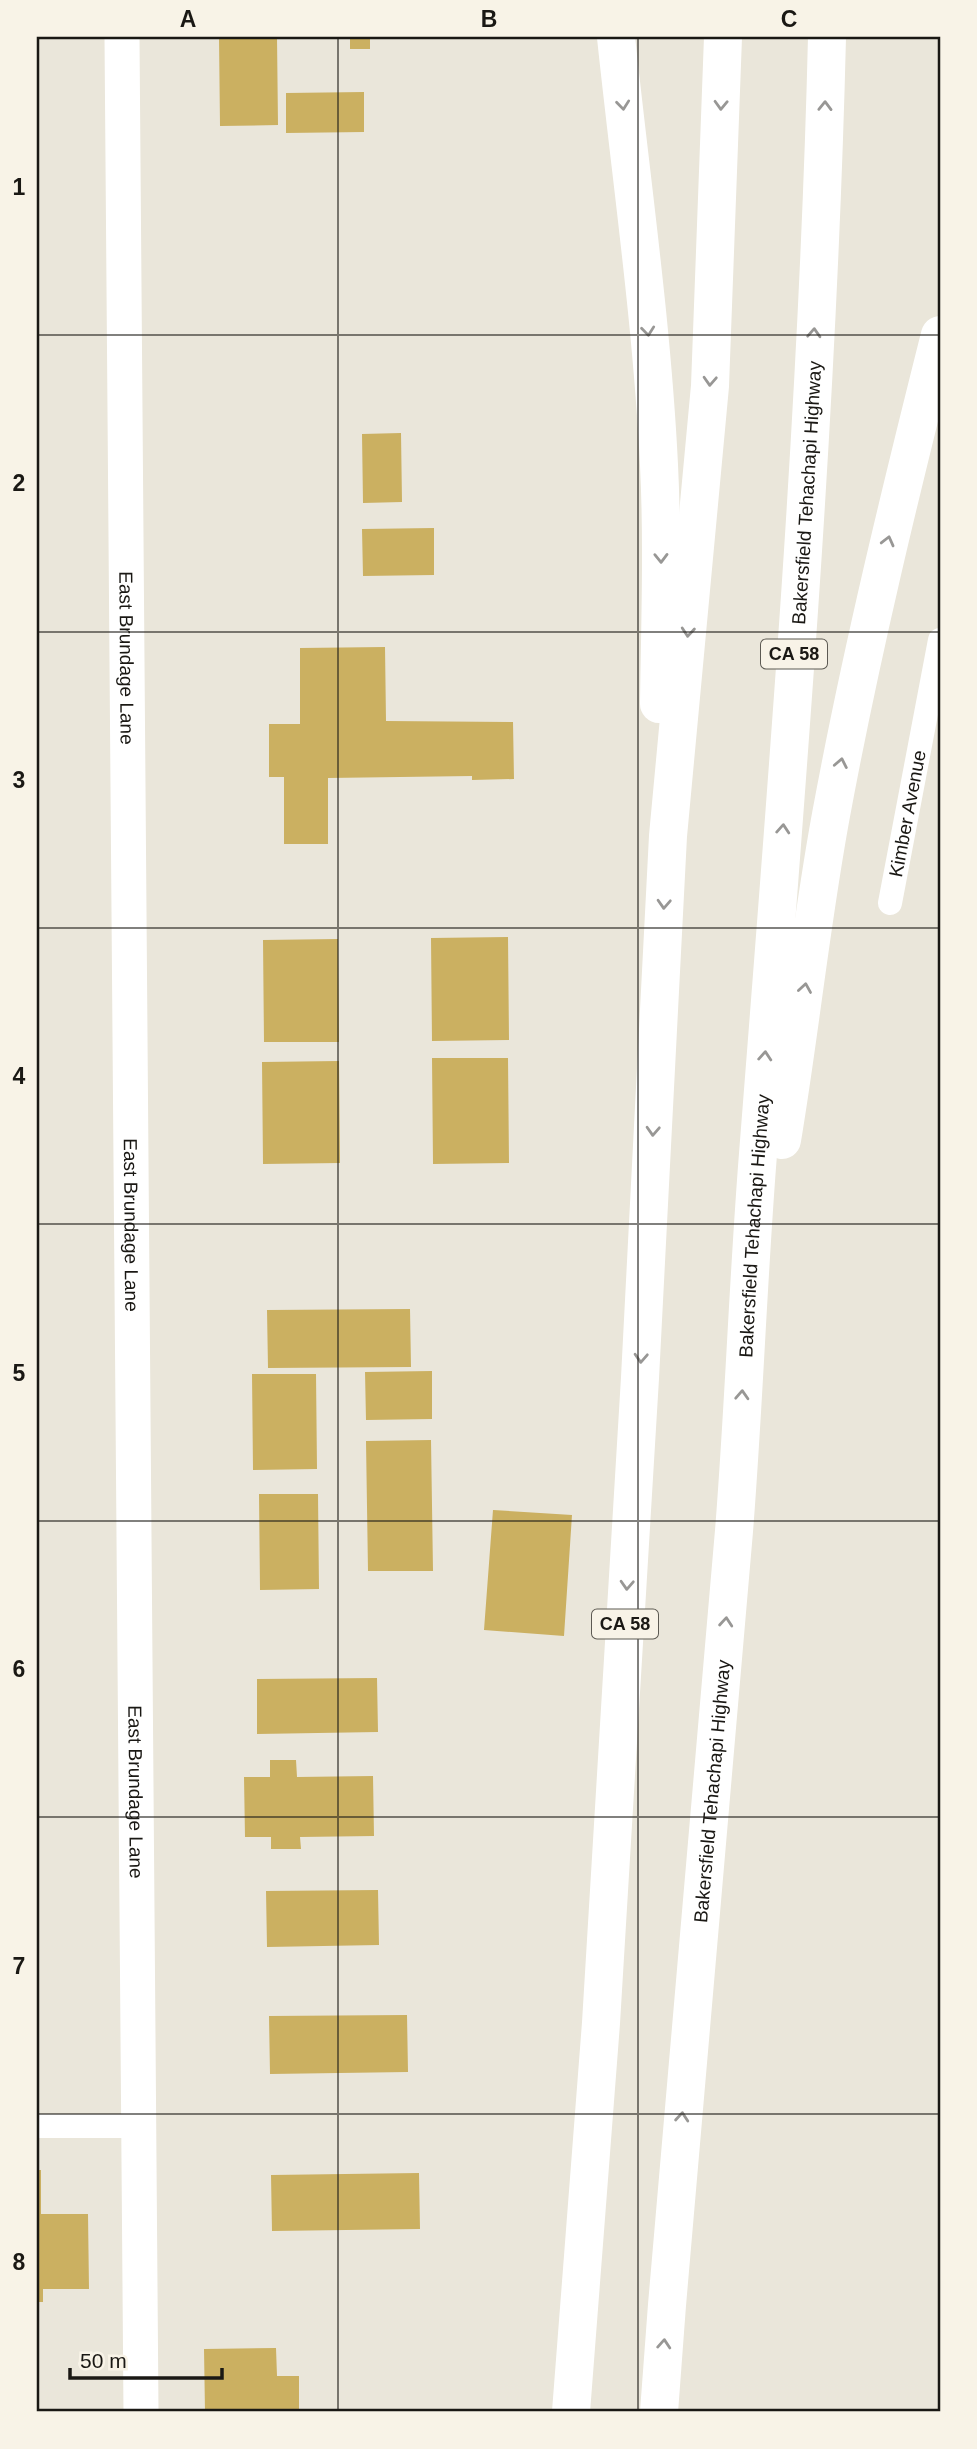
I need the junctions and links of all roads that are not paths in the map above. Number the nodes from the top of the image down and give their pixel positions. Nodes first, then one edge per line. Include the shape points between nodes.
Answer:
1 (121, 37) edge
2 (616, 37) edge
3 (723, 37) edge
4 (827, 37) edge
5 (940, 335) edge
6 (940, 640) edge
7 (668, 836) junction
8 (890, 903) dead end
9 (750, 1271) junction
10 (37, 2126) edge
11 (139, 2126) junction
12 (141, 2412) edge
13 (571, 2412) edge
14 (659, 2412) edge

1 - 11 main road, East Brundage Lane
2 -> 7 highway via 659,466 659,742
3 -> 7 highway, CA 58 via 710,386
9 -> 4 highway, Bakersfield Tehachapi Highway / CA 58 via 809,428
9 -> 5 highway via 775,1182 830,818 862,659
6 - 8 street, Kimber Avenue
7 -> 13 highway, CA 58 via 603,1996
14 -> 9 highway, Bakersfield Tehachapi Highway / CA 58 via 734,1527
10 - 11 street
11 - 12 main road, East Brundage Lane

